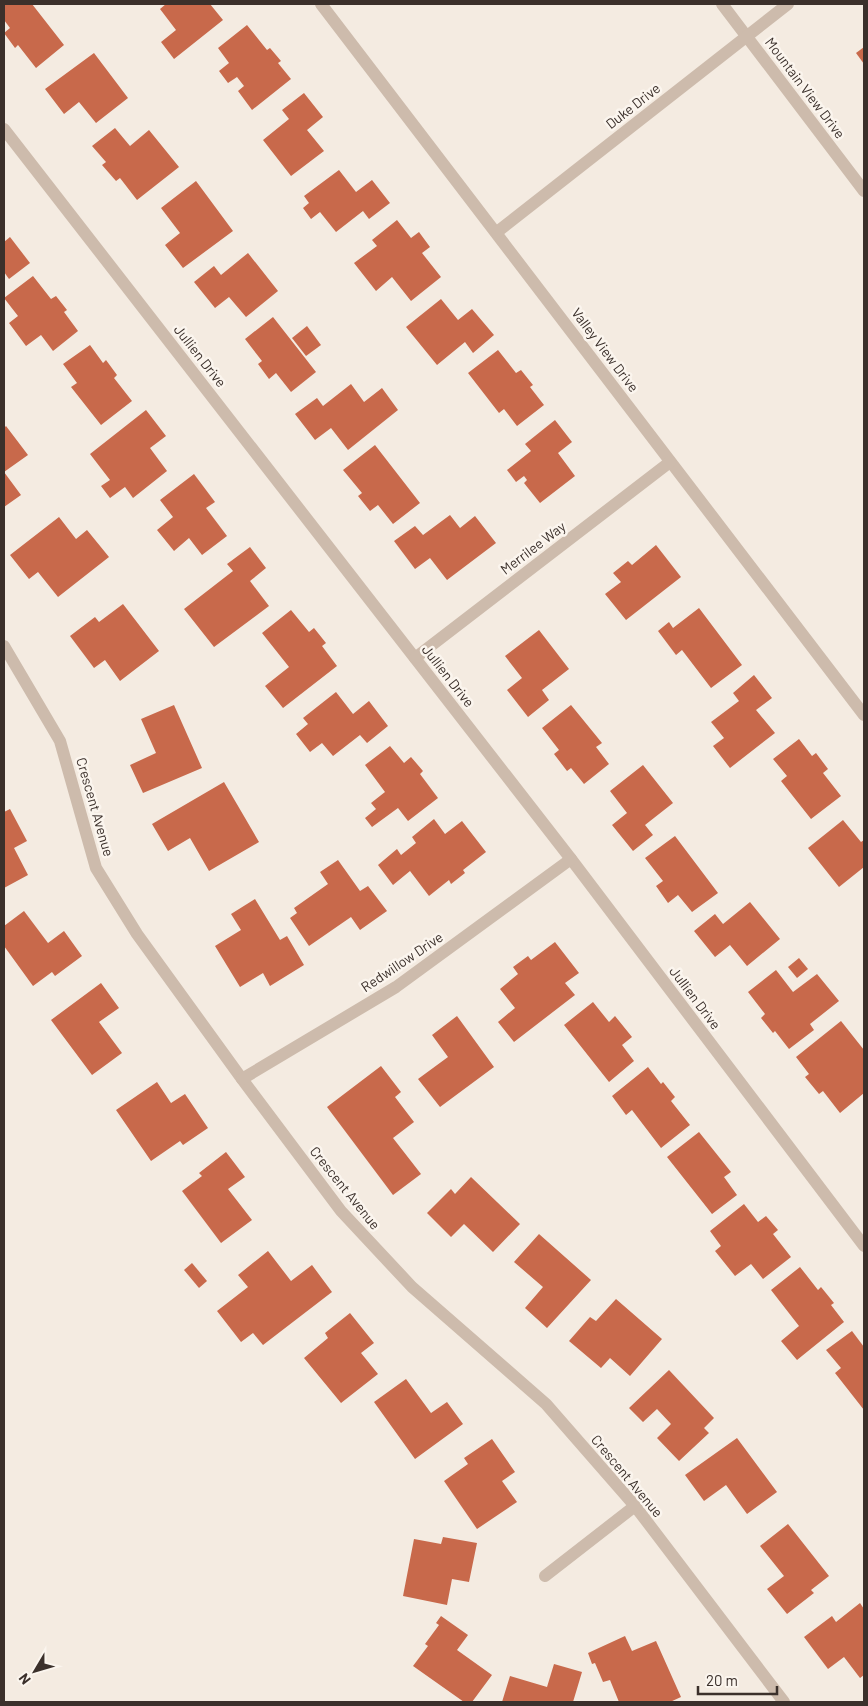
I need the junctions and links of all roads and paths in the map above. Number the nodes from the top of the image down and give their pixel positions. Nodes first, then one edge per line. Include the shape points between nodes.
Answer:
1 (321, 4) edge
2 (722, 4) edge
3 (788, 4) edge
4 (747, 35) junction
5 (4, 129) edge
6 (864, 191) edge
7 (497, 232) junction
8 (670, 462) junction
9 (4, 646) edge
10 (415, 658) junction
11 (864, 715) edge
12 (571, 858) junction
13 (242, 1079) junction
14 (864, 1246) edge
15 (634, 1506) junction
16 (545, 1576) dead end
17 (784, 1702) edge

1 - 7 street, Valley View Drive
2 - 4 street, Mountain View Drive
3 - 4 street, Duke Drive
4 - 6 street, Mountain View Drive
4 - 7 street, Duke Drive
5 - 10 street, Jullien Drive
7 - 8 street, Valley View Drive
8 - 10 street, Merrilee Way
8 - 11 street, Valley View Drive
9 - 13 street, Crescent Avenue via 60,741 96,868 137,934
10 - 12 street, Jullien Drive
12 - 13 street, Redwillow Drive via 396,987
12 - 14 street, Jullien Drive
13 - 15 street, Crescent Avenue via 341,1211 412,1287 546,1404
15 - 16 street
15 - 17 street, Crescent Avenue

